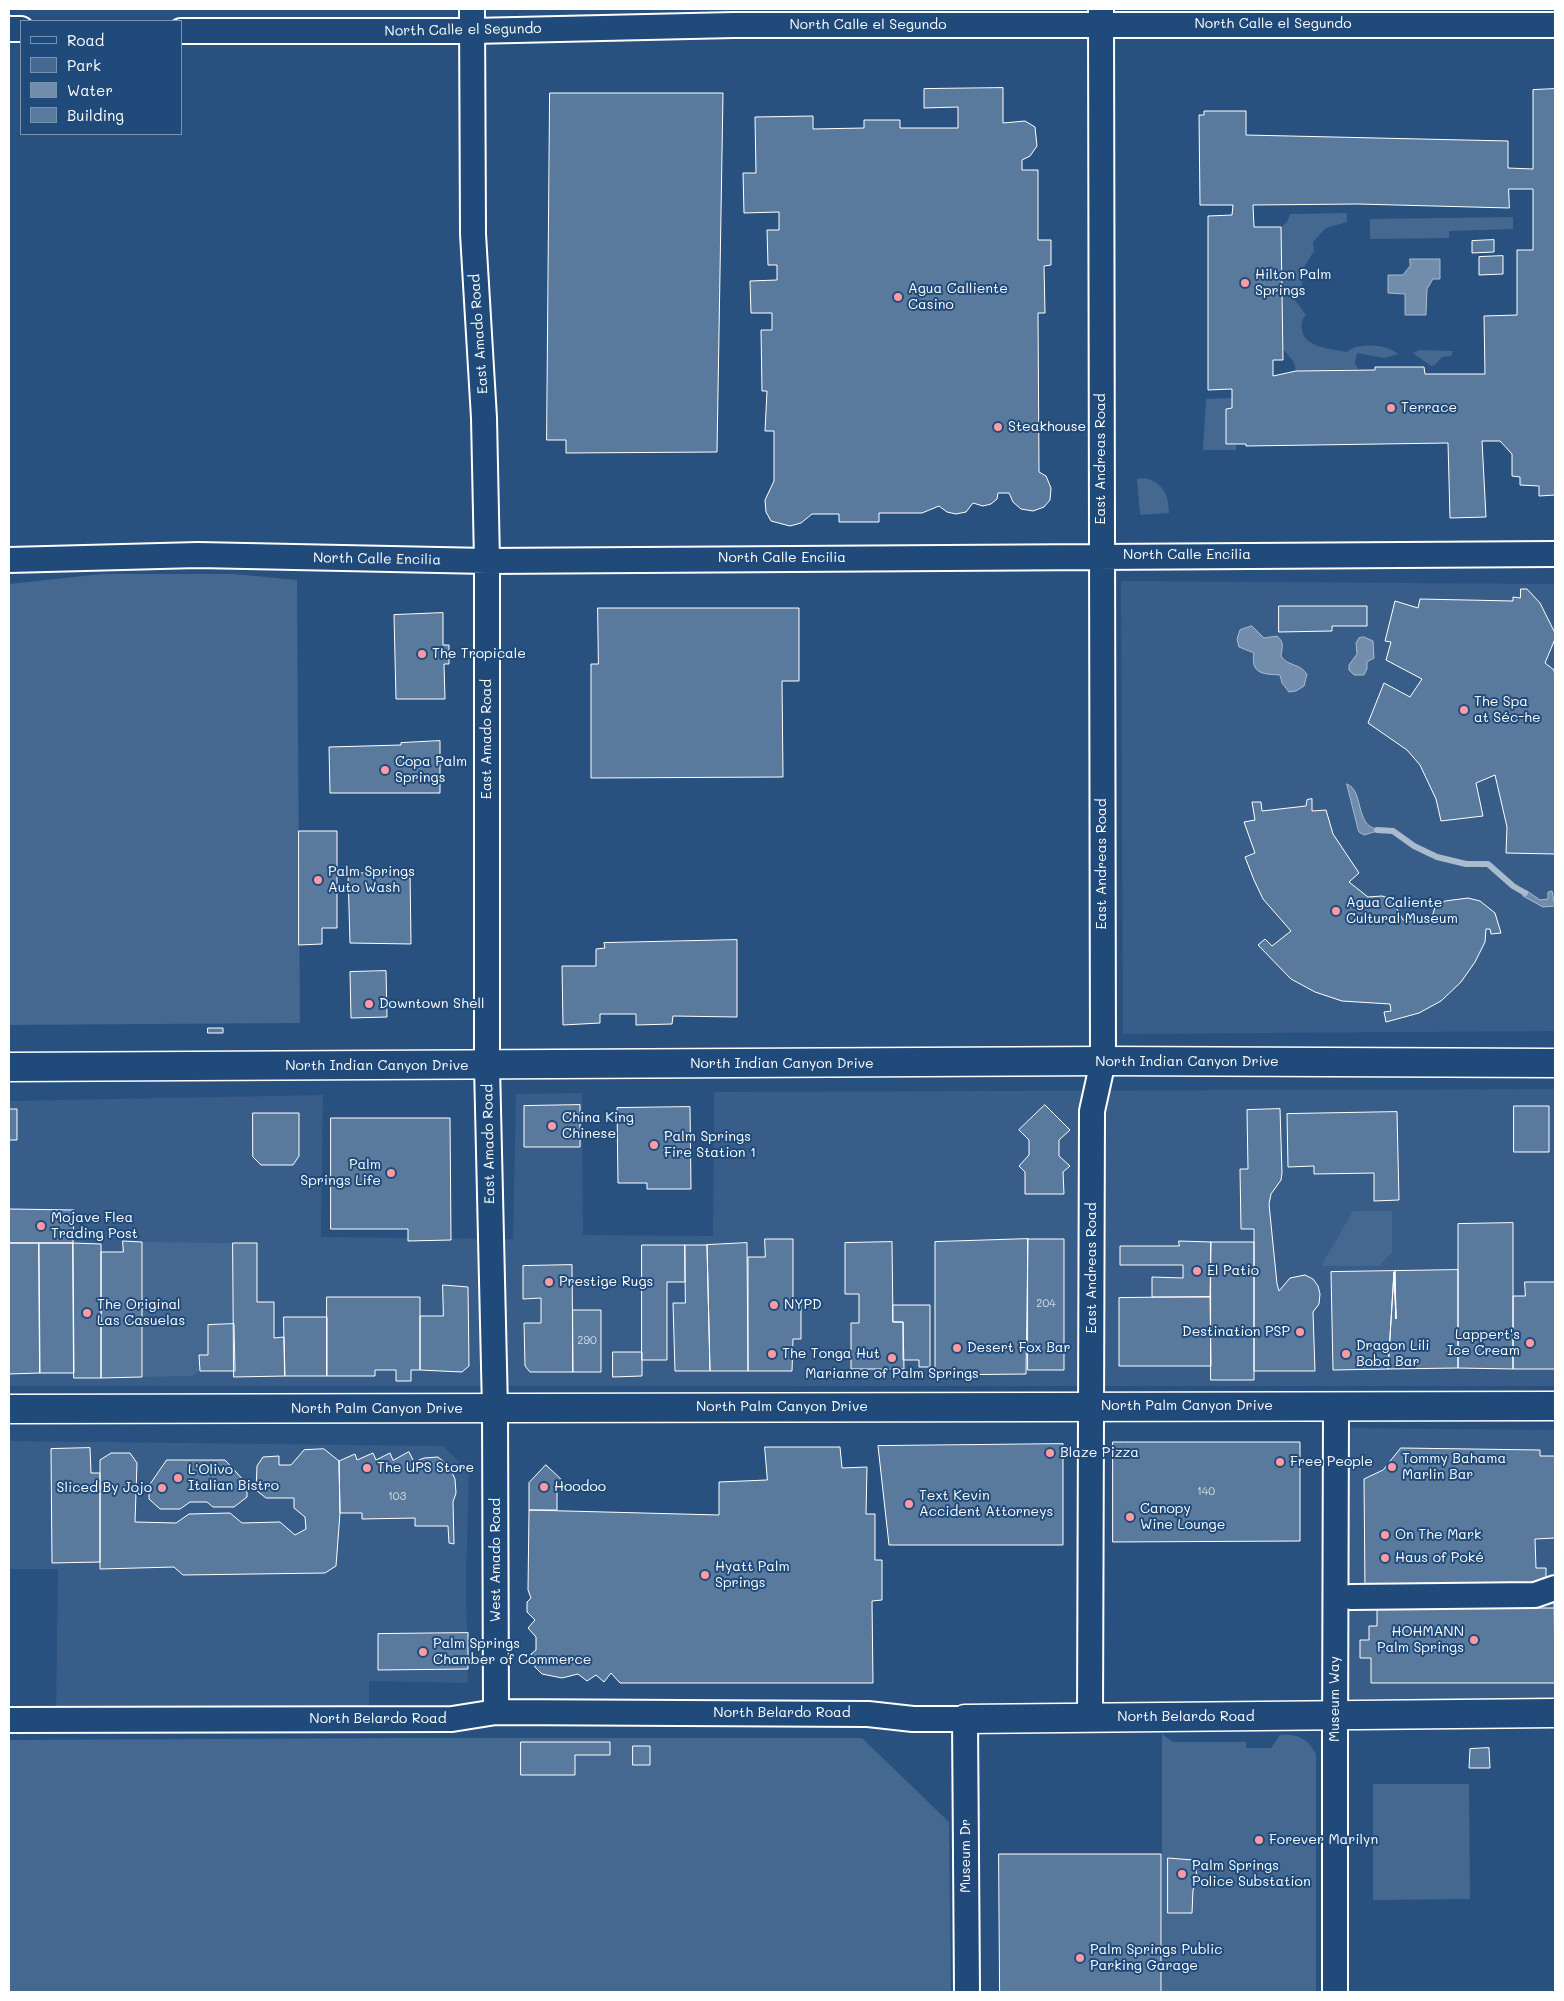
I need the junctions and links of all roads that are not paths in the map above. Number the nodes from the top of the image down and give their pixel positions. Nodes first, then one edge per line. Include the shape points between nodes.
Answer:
1 (1101, 17) edge
2 (472, 20) edge
3 (1555, 25) edge
4 (182, 31) edge
5 (1555, 554) edge
6 (1101, 555) junction
7 (9, 560) edge
8 (488, 561) junction
9 (1103, 1061) junction
10 (1555, 1063) edge
11 (488, 1066) junction
12 (9, 1067) edge
13 (1092, 1406) junction
14 (1336, 1406) junction
15 (1555, 1406) edge
16 (9, 1409) edge
17 (495, 1409) junction
18 (1555, 1588) edge
19 (1351, 1596) dead end
20 (496, 1712) junction
21 (1555, 1713) edge
22 (1335, 1716) junction
23 (1090, 1718) junction
24 (965, 1719) junction
25 (9, 1720) edge
26 (967, 1992) edge
27 (1335, 1992) edge

1 - 2 street, North Calle el Segundo via 734,25
1 - 3 street, North Calle el Segundo
1 - 6 street, East Andreas Road
2 - 4 street, North Calle el Segundo
2 - 8 street, East Amado Road via 473,234 484,418
5 - 6 street, North Calle Encilia
6 - 8 street, North Calle Encilia
6 - 9 street, East Andreas Road
7 - 8 street, North Calle Encilia via 198,555
8 - 11 street, East Amado Road
9 - 10 main road, North Indian Canyon Drive
9 - 11 main road, North Indian Canyon Drive
9 - 13 street, East Andreas Road via 1092,1111
11 - 12 main road, North Indian Canyon Drive
11 - 17 street, East Amado Road
13 - 14 main road, North Palm Canyon Drive
13 - 17 main road, North Palm Canyon Drive
13 - 23 street, East Andreas Road
14 - 15 main road, North Palm Canyon Drive
14 - 22 street, Museum Way
16 - 17 main road, North Palm Canyon Drive
17 - 20 street, West Amado Road
18 - 19 street via 1536,1594
20 - 24 street, North Belardo Road via 868,1714 913,1719
20 - 25 street, North Belardo Road via 452,1719
21 - 22 main road, North Belardo Road
22 - 23 main road, North Belardo Road
22 - 27 street, Museum Way
23 - 24 main road, North Belardo Road
24 - 26 street, Museum Dr

